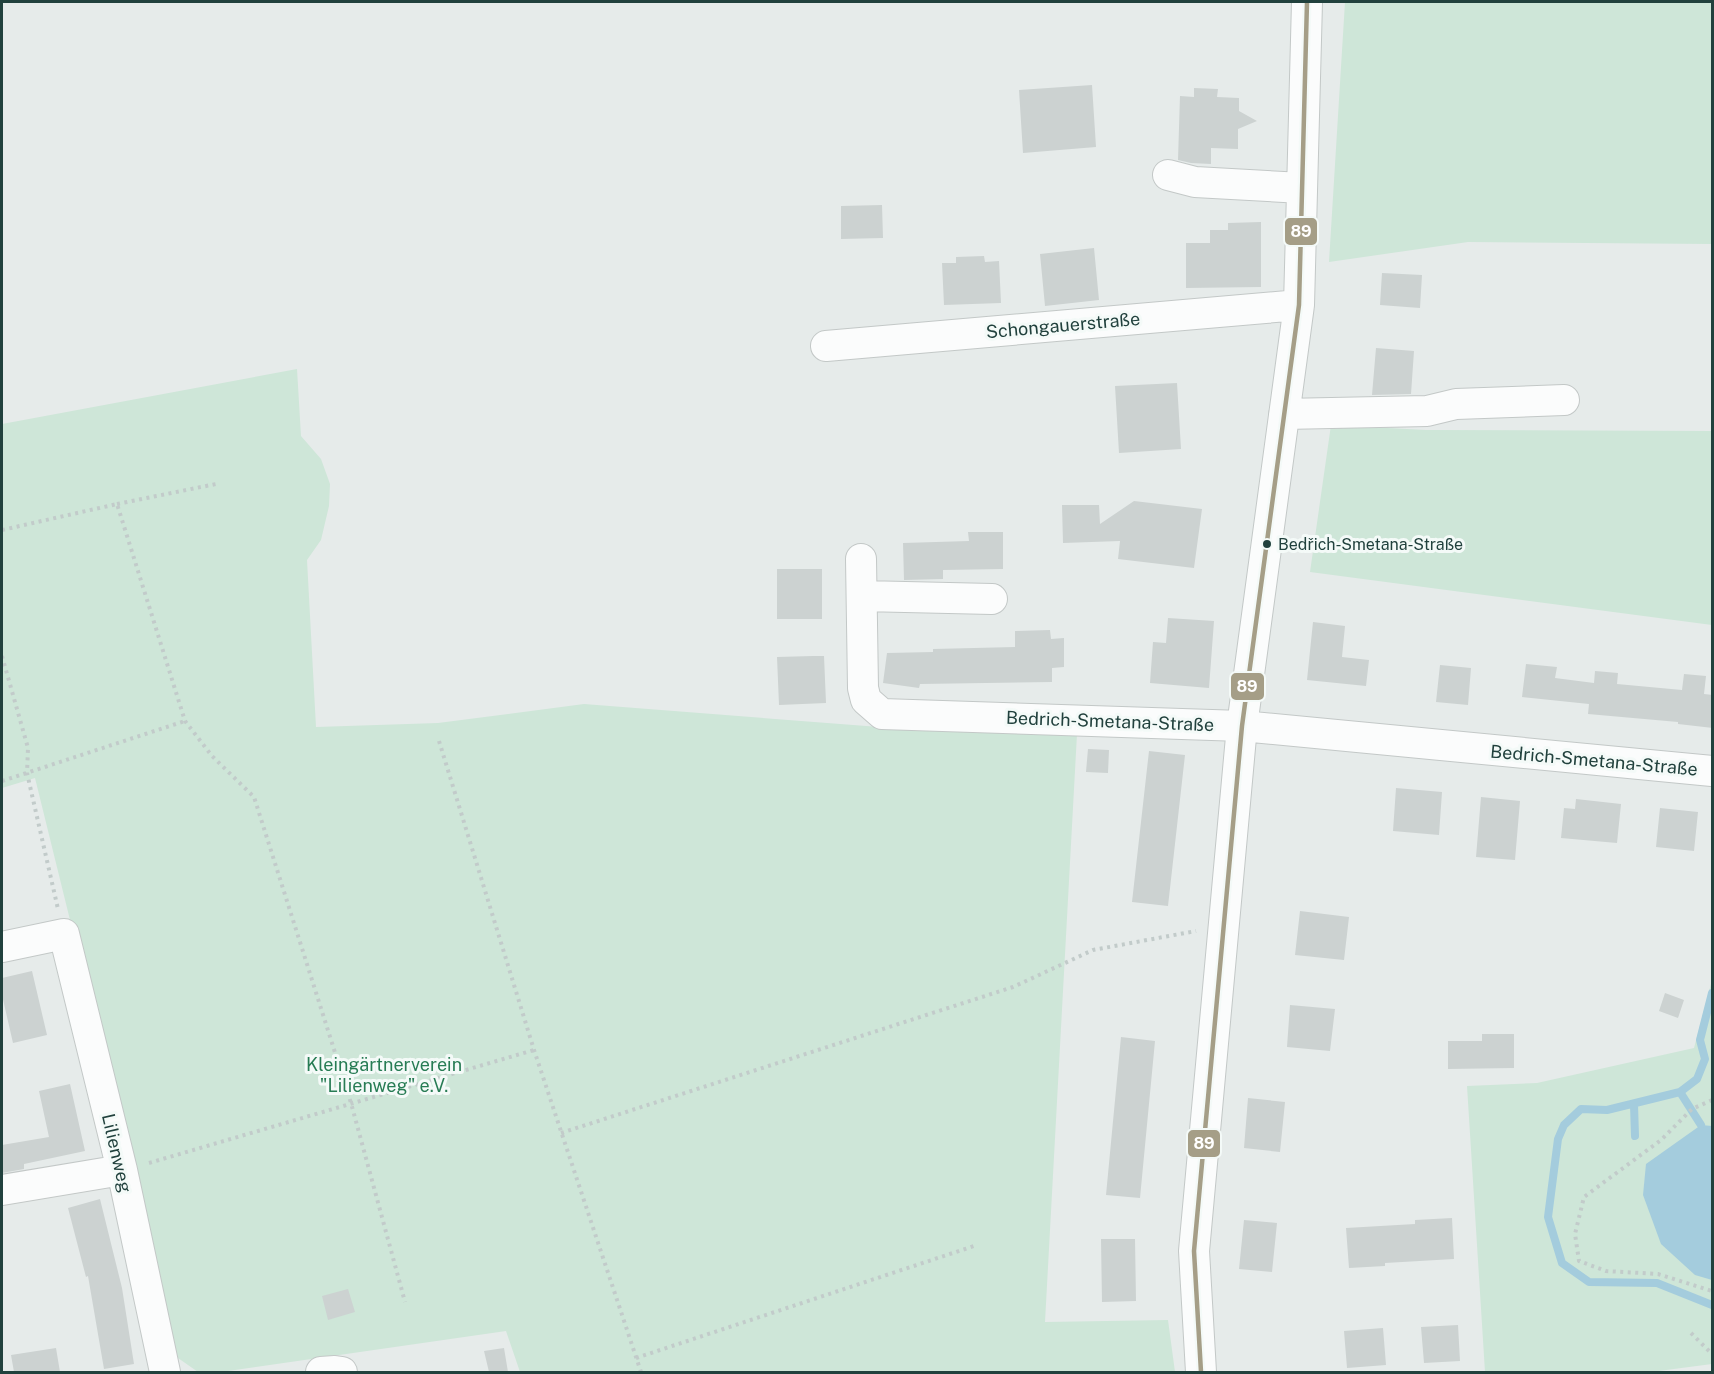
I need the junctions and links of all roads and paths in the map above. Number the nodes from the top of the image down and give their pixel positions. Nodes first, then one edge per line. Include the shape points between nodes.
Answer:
1 (1307, 2) edge
2 (1168, 176) dead end
3 (1302, 188) junction
4 (1299, 305) junction
5 (826, 346) dead end
6 (1563, 400) dead end
7 (1284, 414) junction
8 (216, 484) dead end
9 (117, 504) junction
10 (2, 530) edge
11 (861, 558) dead end
12 (862, 596) junction
13 (992, 598) dead end
14 (2, 656) edge
15 (185, 721) junction
16 (1242, 726) junction
17 (439, 741) dead end
18 (1713, 771) edge
19 (27, 773) junction
20 (2, 781) edge
21 (1224, 929) junction
22 (64, 934) junction
23 (2, 947) edge
24 (534, 1050) junction
25 (1713, 1094) edge
26 (1711, 1101) edge
27 (351, 1103) junction
28 (561, 1133) junction
29 (122, 1170) junction
30 (2, 1190) edge
31 (974, 1246) dead end
32 (1713, 1291) edge
33 (405, 1302) dead end
34 (1691, 1333) dead end
35 (1713, 1354) edge
36 (636, 1358) junction
37 (165, 1372) edge
38 (321, 1372) edge
39 (342, 1372) edge
40 (641, 1372) edge
41 (1201, 1372) edge

1 - 3 street
2 - 3 street via 1195,182
3 - 4 street
4 - 5 street, Schongauerstraße
4 - 7 street
6 - 7 street via 1456,404 1427,411
7 - 16 street
8 - 9 path
9 - 10 path
9 - 15 path
11 - 12 street, Bedrich-Smetana-Straße
12 - 13 street
12 - 16 street, Bedrich-Smetana-Straße via 863,688 866,700 882,714
14 - 19 path via 28,748
15 - 19 path
15 - 27 path via 212,756 254,797
16 - 18 street, Bedrich-Smetana-Straße
16 - 21 street
17 - 24 path
19 - 20 path
19 - 22 path
21 - 28 path via 1185,932 1093,950 1013,987
21 - 41 street via 1194,1251
22 - 23 street
22 - 29 street, Lilienweg
24 - 27 path
24 - 28 path
25 - 26 path
26 - 32 path via 1692,1109 1660,1140 1584,1197 1575,1234 1579,1261 1606,1271 1658,1274
27 - 29 path
27 - 33 path
28 - 36 path
29 - 30 street
29 - 37 street, Lilienweg
31 - 36 path
34 - 35 path
36 - 40 path
38 - 39 street

